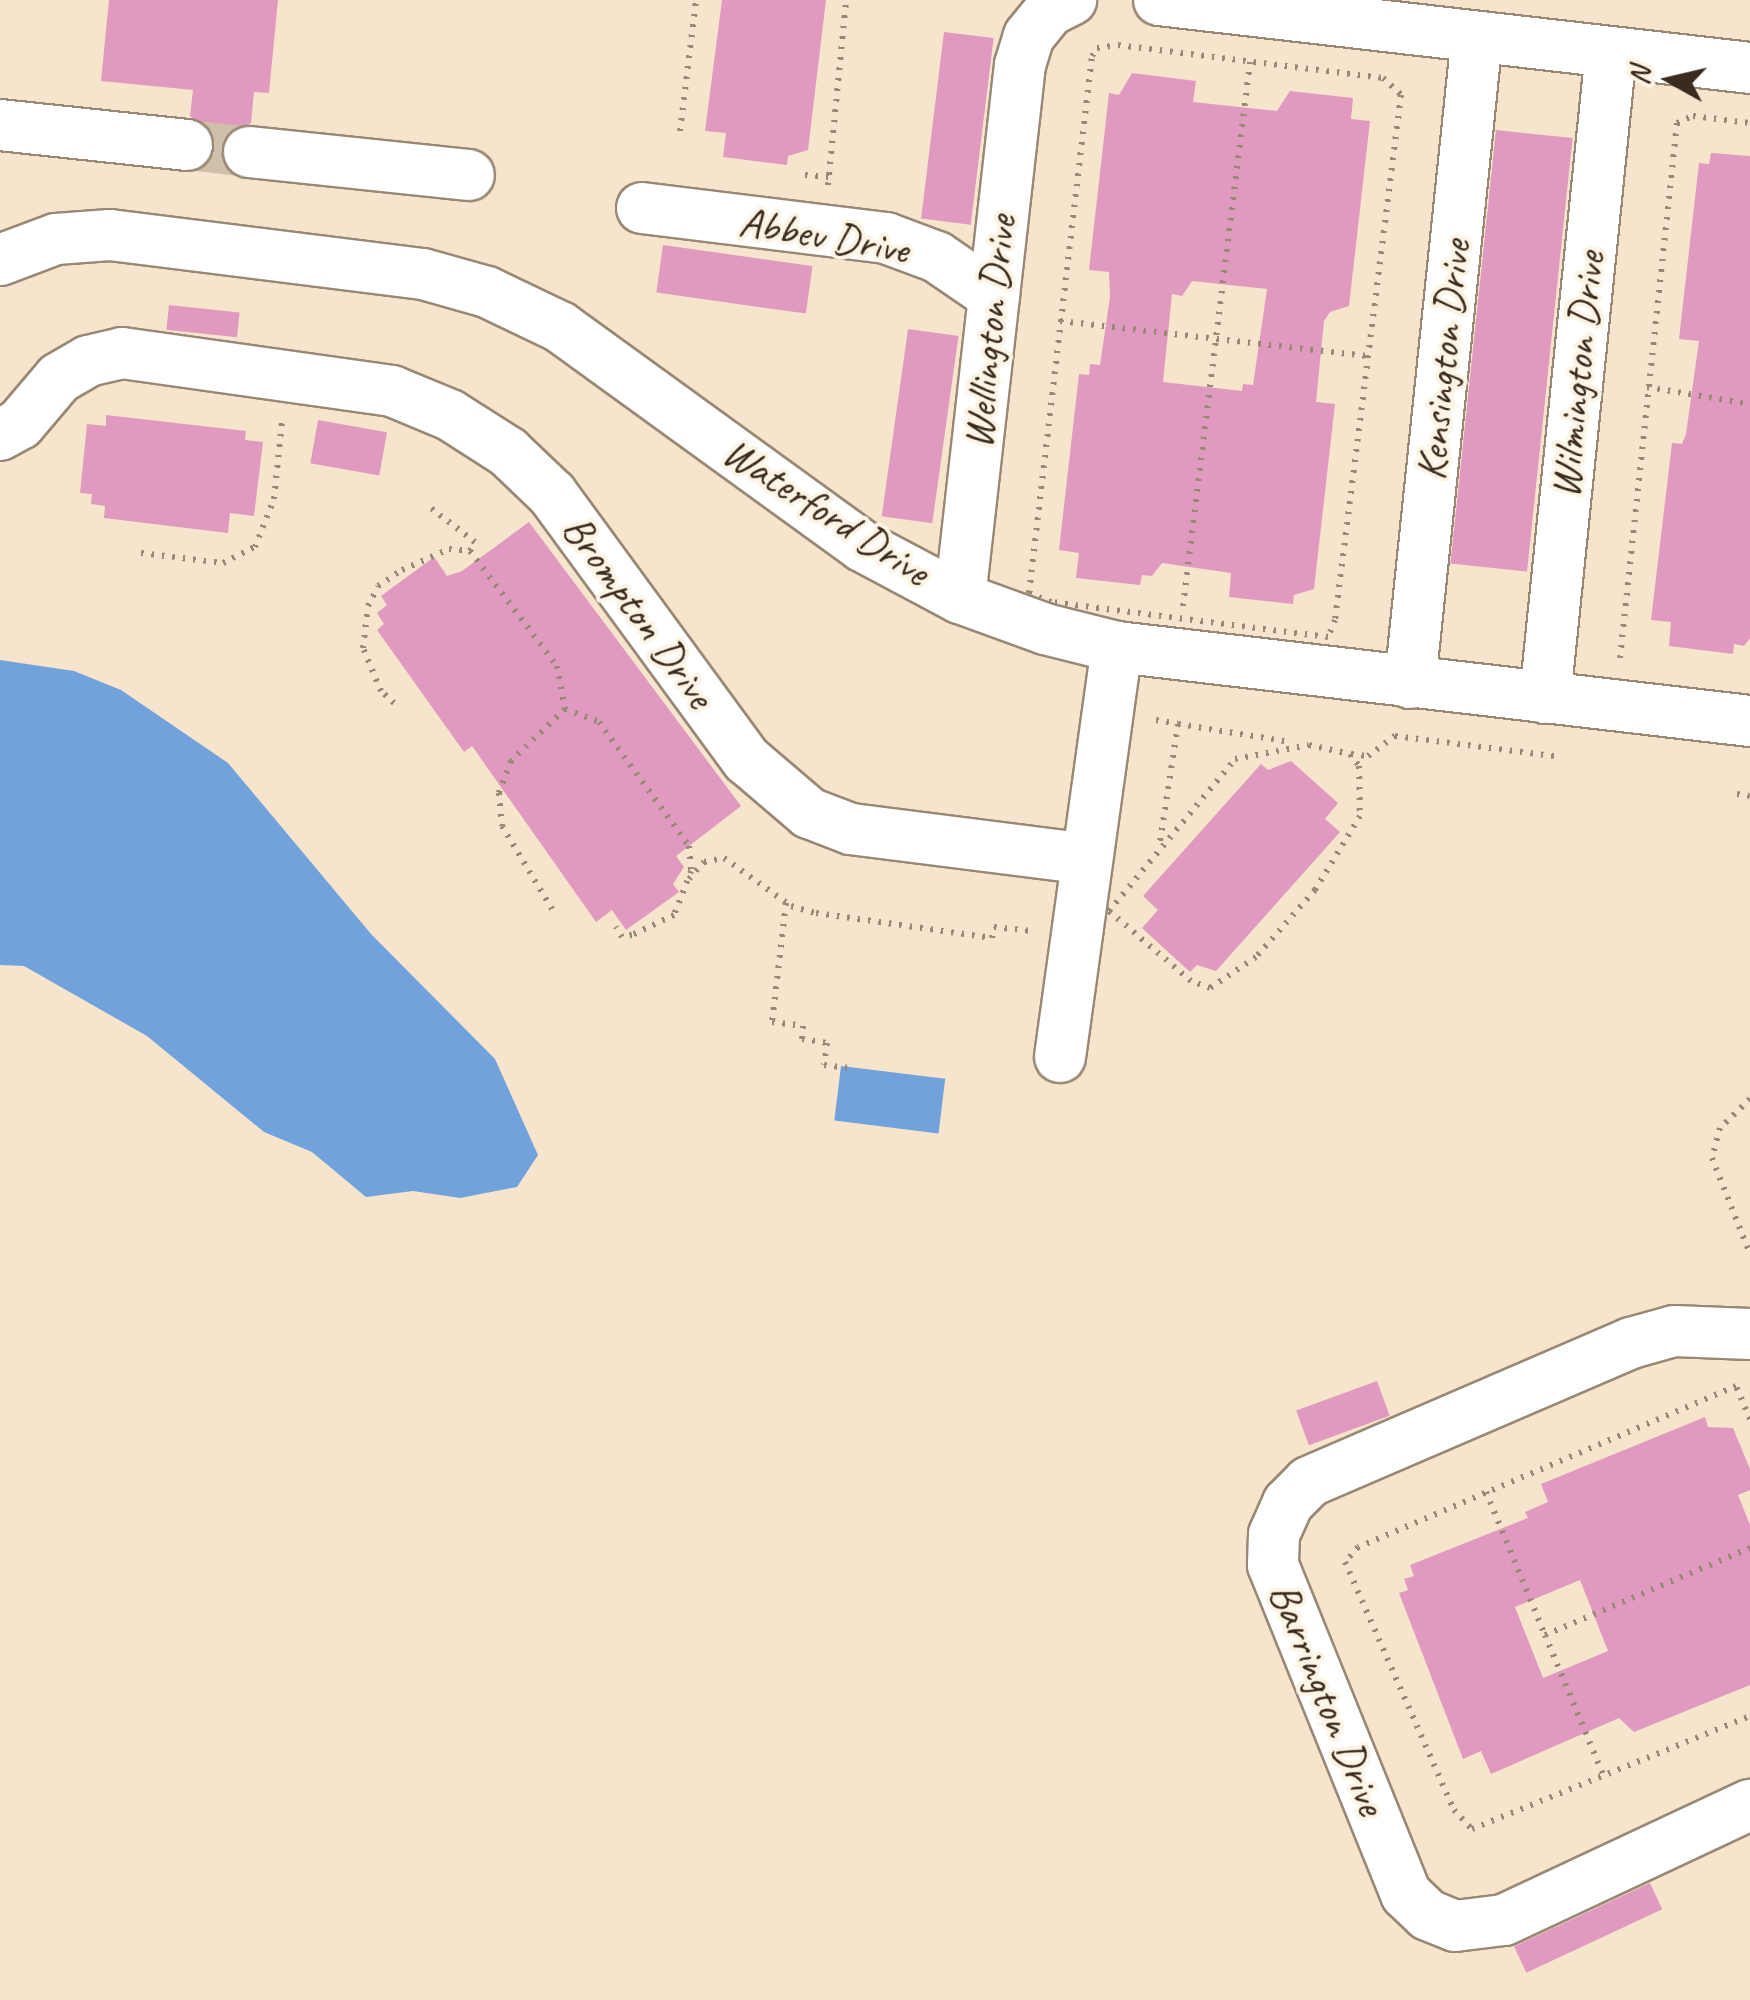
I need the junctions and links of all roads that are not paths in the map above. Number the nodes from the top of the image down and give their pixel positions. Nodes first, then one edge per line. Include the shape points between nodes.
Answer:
1 (1070, 0) edge
2 (1159, 0) edge
3 (1477, 37) junction
4 (1611, 52) junction
5 (1750, 68) edge
6 (0, 125) edge
7 (187, 145) tunnel mouth
8 (248, 152) tunnel mouth
9 (468, 175) dead end
10 (642, 208) dead end
11 (0, 260) edge
12 (994, 296) junction
13 (0, 435) edge
14 (960, 598) junction
15 (1117, 647) junction
16 (1410, 683) junction
17 (1545, 698) junction
18 (1750, 721) edge
19 (1087, 858) junction
20 (1060, 1057) dead end
21 (1750, 1334) edge
22 (1750, 1806) edge

1 - 12 street, Wellington Drive via 1049,11 1029,36 1020,65
2 - 3 street
3 - 4 street
3 - 16 street, Kensington Drive
4 - 5 street
4 - 17 street, Wilmington Drive
6 - 7 street
8 - 9 street
10 - 12 street, Abbev Drive via 886,238 936,257
11 - 14 street, Waterford Drive via 56,239 110,234 423,274 487,292 560,327 862,546
12 - 14 street, Wellington Drive
13 - 19 street, Brompton Drive via 20,424 59,378 88,361 122,354 392,391 450,415 508,452 552,494 748,760 808,813 850,830
14 - 15 street, Waterford Drive
15 - 16 street, Waterford Drive
15 - 19 street
16 - 17 street, Waterford Drive
17 - 18 street, Waterford Drive
19 - 20 street
21 - 22 street, Barrington Drive via 1674,1330 1632,1344 1309,1482 1288,1503 1274,1534 1274,1565 1406,1894 1428,1915 1455,1926 1504,1920

